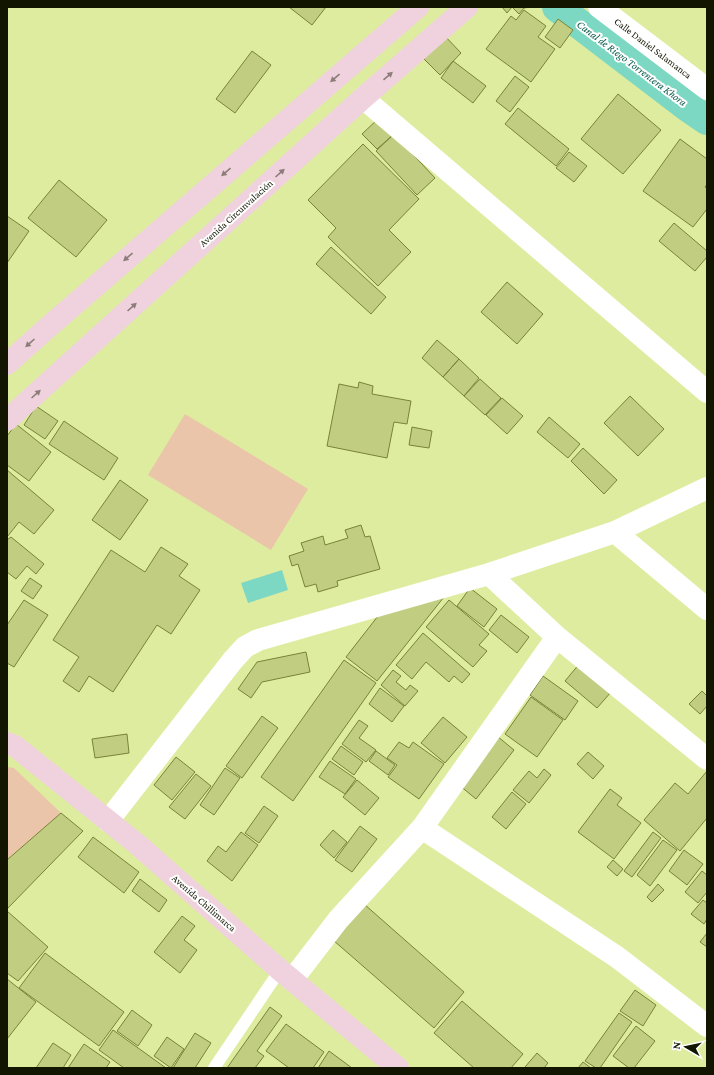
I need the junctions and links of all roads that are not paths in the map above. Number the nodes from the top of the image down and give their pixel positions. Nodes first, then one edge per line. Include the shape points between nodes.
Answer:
1 (418, 7) edge
2 (467, 7) edge
3 (598, 7) edge
4 (707, 89) edge
5 (363, 98) junction
6 (7, 364) edge
7 (707, 392) edge
8 (7, 420) edge
9 (707, 488) edge
10 (615, 532) junction
11 (489, 574) junction
12 (707, 609) edge
13 (557, 637) junction
14 (7, 744) edge
15 (707, 759) edge
16 (108, 821) junction
17 (422, 828) junction
18 (286, 975) junction
19 (707, 1026) edge
20 (214, 1068) edge
21 (398, 1068) edge

1 -> 6 main road
5 -> 2 main road, Avenida Circunvalación
3 - 4 street, Calle Daniel Salamanca
5 - 7 street
8 -> 5 main road, Avenida Circunvalación
9 - 10 street
10 - 11 street
10 - 12 street
11 - 13 street
11 - 16 street via 258,640 245,647
13 - 15 street
13 - 17 street
14 - 16 main road, Avenida Chillimarca via 15,746
16 - 18 main road, Avenida Chillimarca
17 - 18 street
17 - 19 street via 617,957
18 - 20 lane
18 - 21 main road, Avenida Chillimarca

